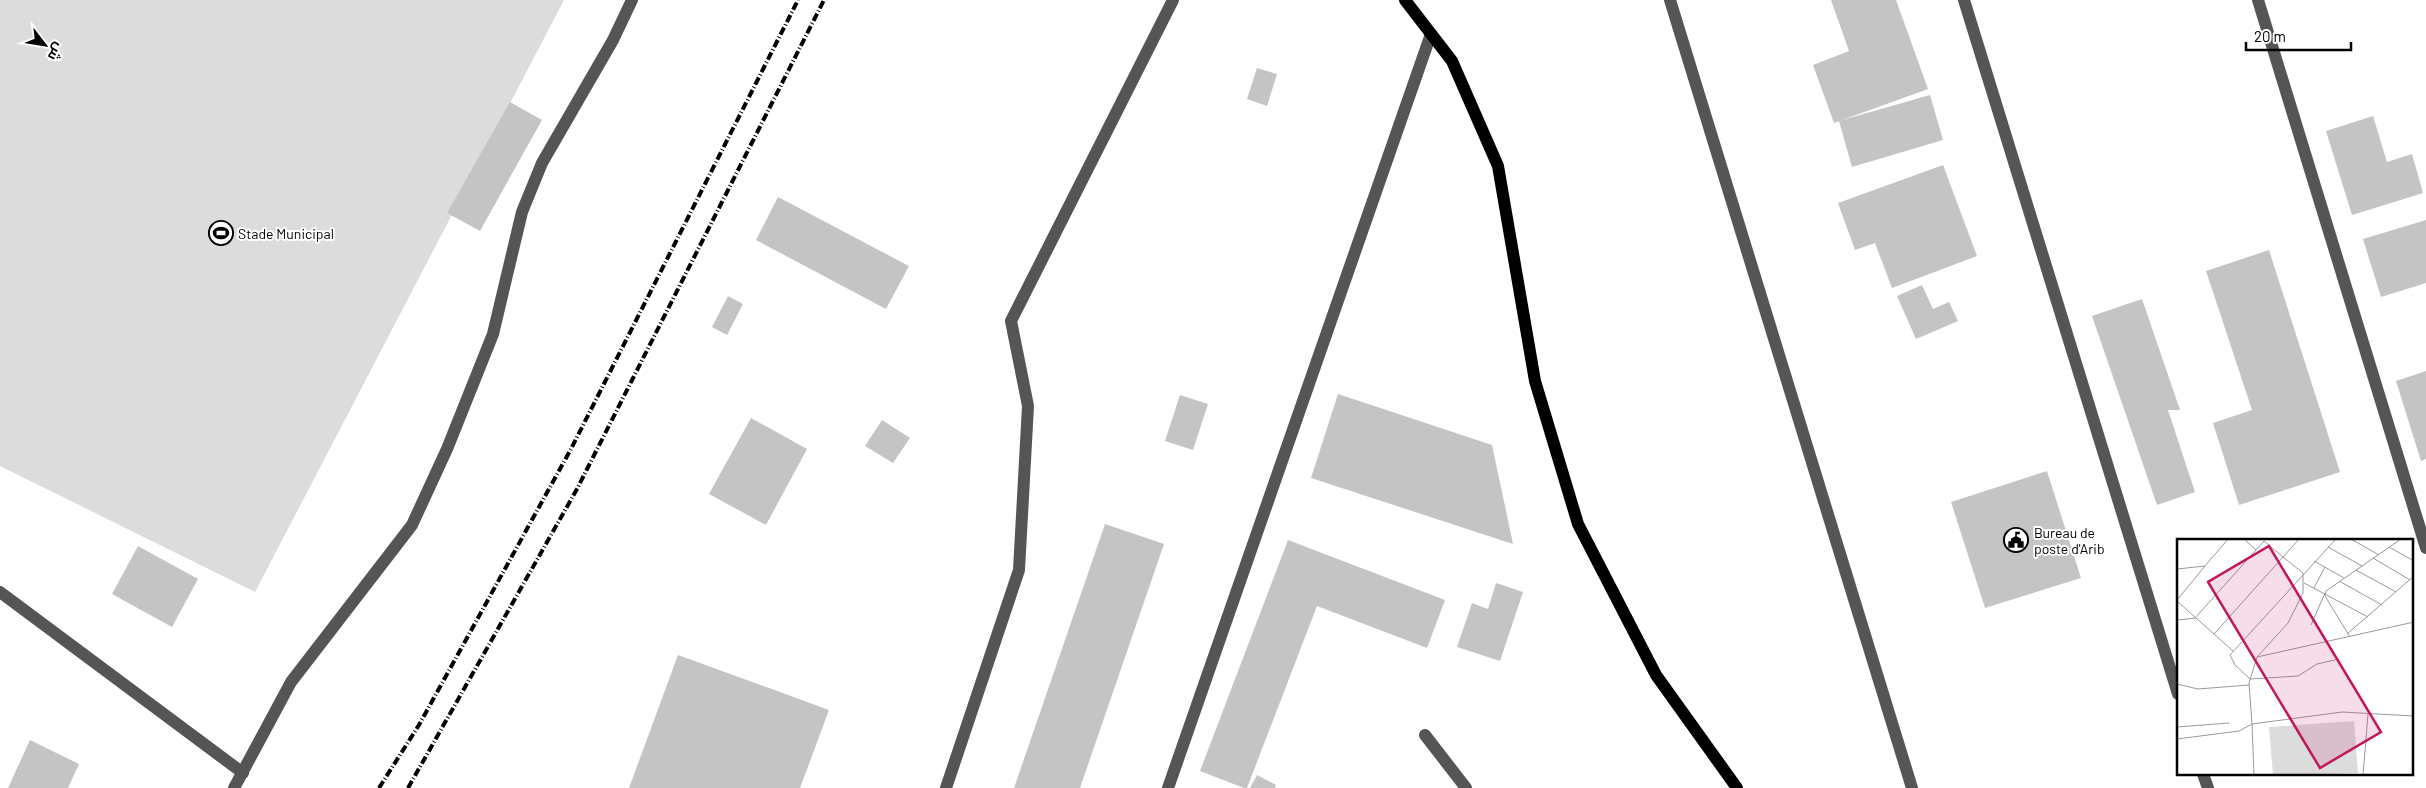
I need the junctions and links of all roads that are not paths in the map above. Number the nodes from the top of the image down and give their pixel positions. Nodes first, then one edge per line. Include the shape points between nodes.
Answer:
1 (632, 0) edge
2 (1173, 0) edge
3 (1405, 0) edge
4 (1670, 0) edge
5 (1964, 0) edge
6 (2258, 0) edge
7 (1431, 34) junction
8 (2426, 548) edge
9 (0, 592) edge
10 (2177, 691) edge
11 (1426, 735) dead end
12 (243, 773) junction
13 (2204, 776) edge
14 (234, 788) edge
15 (946, 788) edge
16 (1168, 788) edge
17 (1466, 788) edge
18 (1737, 788) edge
19 (1912, 788) edge
20 (2208, 788) edge

1 - 12 street via 613,40 542,163 522,212 492,334 447,448 412,525 291,682
2 - 15 street via 1011,321 1028,406 1019,570
3 - 7 main road
4 - 19 street
5 - 10 street
6 - 8 street
7 - 16 street
7 - 18 main road via 1452,61 1498,166 1535,380 1578,524 1656,675
9 - 12 street
11 - 17 street
12 - 14 street
13 - 20 street

